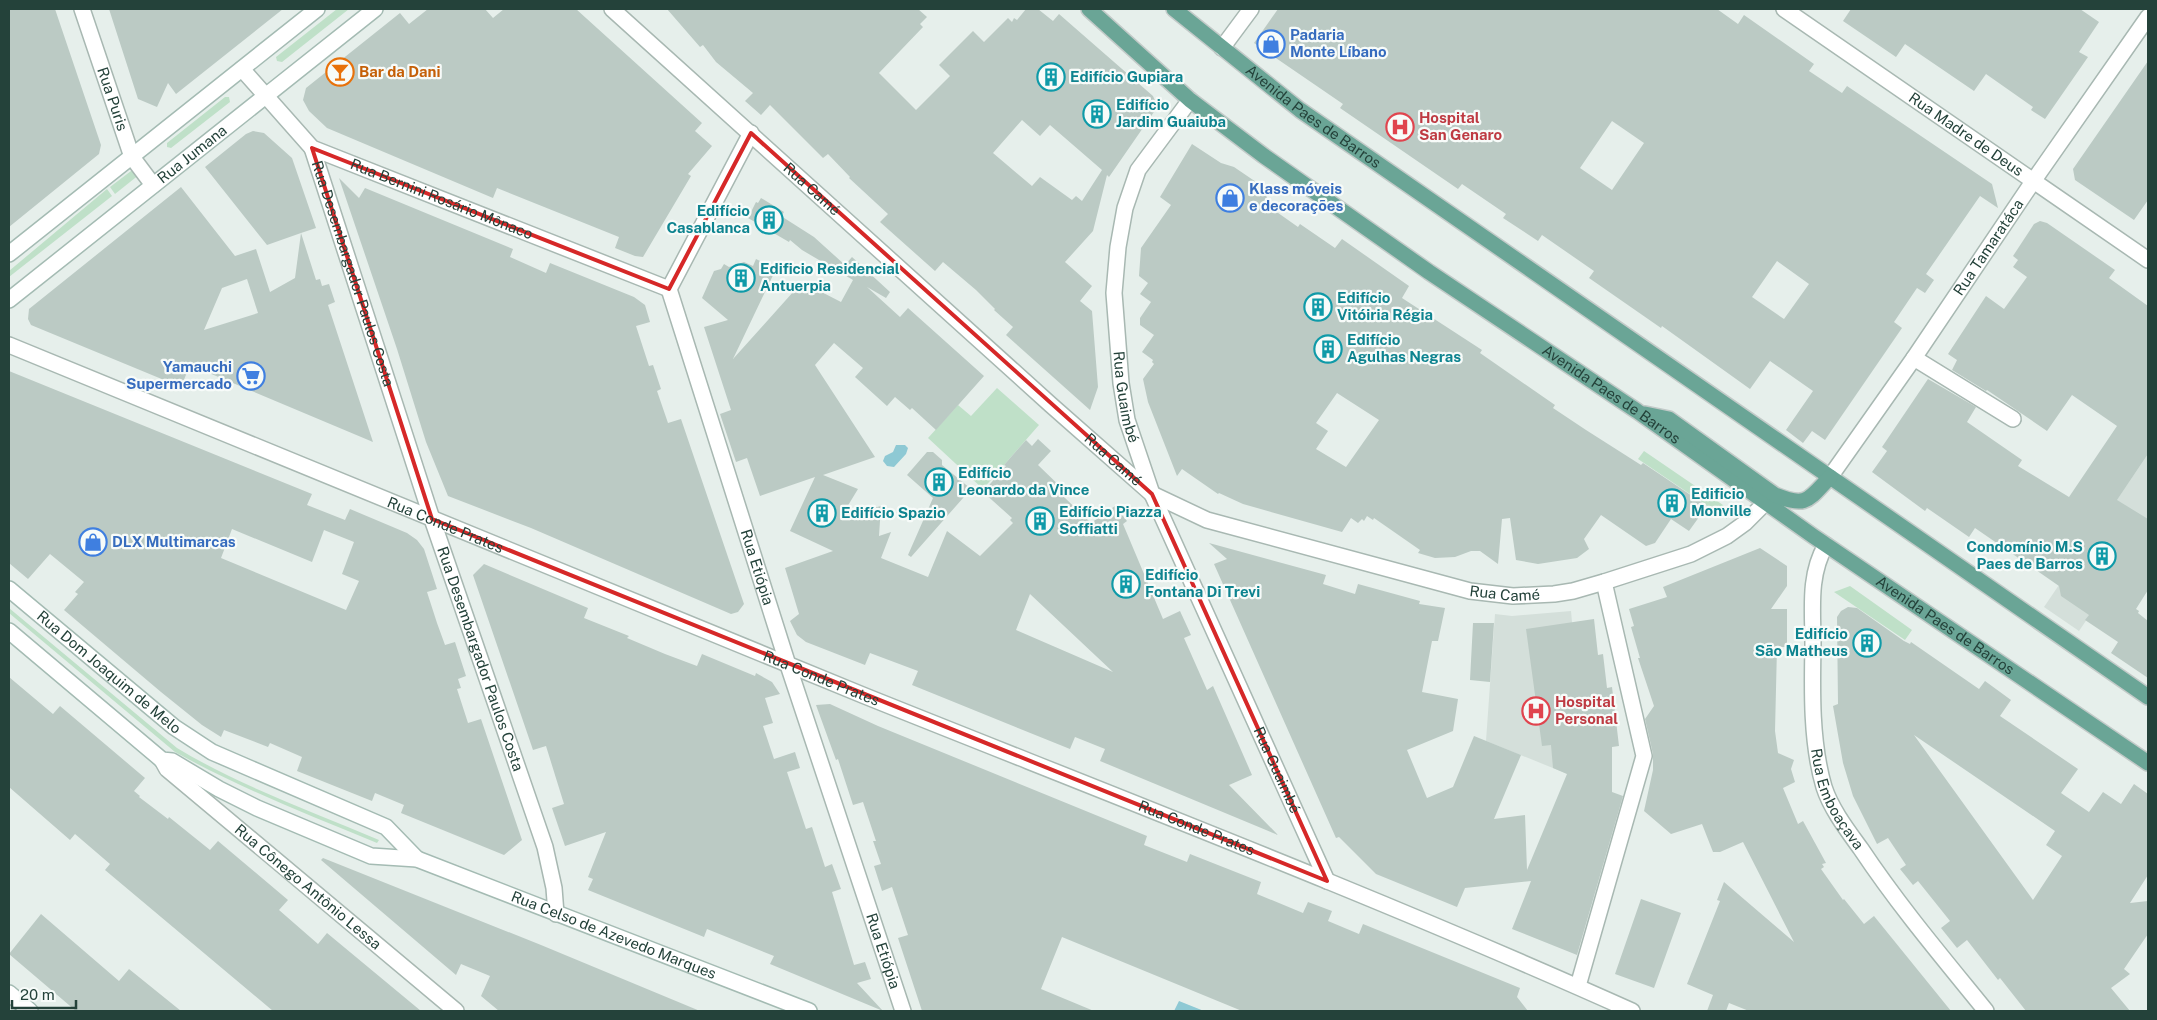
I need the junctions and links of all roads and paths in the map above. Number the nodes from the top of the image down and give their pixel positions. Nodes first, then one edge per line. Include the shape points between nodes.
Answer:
1 (82, 9) edge
2 (317, 9) edge
3 (375, 9) edge
4 (612, 9) edge
5 (1089, 9) edge
6 (1174, 9) edge
7 (1251, 9) edge
8 (1784, 9) edge
9 (2148, 17) edge
10 (1222, 48) junction
11 (242, 69) junction
12 (265, 96) junction
13 (1190, 100) junction
14 (751, 133) junction
15 (312, 148) junction
16 (132, 157) junction
17 (2034, 180) junction
18 (153, 185) junction
19 (9, 254) edge
20 (2148, 260) edge
21 (669, 289) junction
22 (9, 300) edge
23 (9, 345) edge
24 (1914, 358) junction
25 (1637, 412) junction
26 (2013, 419) dead end
27 (1830, 478) junction
28 (1152, 494) junction
29 (1765, 502) junction
30 (432, 519) junction
31 (1826, 545) junction
32 (1604, 582) junction
33 (9, 589) edge
34 (9, 632) edge
35 (788, 665) junction
36 (2148, 697) edge
37 (212, 752) joint
38 (162, 760) junction
39 (2148, 764) edge
40 (417, 859) junction
41 (1327, 881) junction
42 (556, 914) junction
43 (1578, 986) junction
44 (9, 994) edge
45 (30, 1011) edge
46 (456, 1011) edge
47 (809, 1011) edge
48 (903, 1011) edge
49 (1631, 1011) edge
50 (1986, 1011) edge

1 - 16 street, Rua Puris
2 - 11 street
3 - 12 street, Rua Jumana
4 - 14 street, Rua Camé
5 - 13 main road, Avenida Paes de Barros
6 - 10 main road, Avenida Paes de Barros
7 - 10 street
8 - 17 street, Rua Madre de Deus
9 - 17 street, Rua Tamaratáca
10 - 27 main road, Avenida Paes de Barros via 1300,110
11 - 12 street, Rua Bernini Rosário Mônaco
11 - 16 street
12 - 15 street, Rua Bernini Rosário Mônaco
12 - 18 street, Rua Jumana
13 - 25 main road, Avenida Paes de Barros via 1429,272
13 - 28 street, Rua Guaimbé via 1138,170 1125,208 1118,247 1114,293 1121,383 1127,420
14 - 21 street
14 - 28 street, Rua Camé
15 - 21 street, Rua Bernini Rosário Mônaco
15 - 30 street, Rua Desembargador Paulos Costa
16 - 18 street, Rua Puris
16 - 19 street
17 - 20 street, Rua Madre de Deus
17 - 24 street, Rua Tamaratáca
18 - 22 street, Rua Jumana
21 - 35 street, Rua Etiópia
23 - 30 street, Rua Conde Prates
24 - 26 street
24 - 27 street, Rua Tamaratáca
25 - 27 main road via 1669,419 1775,495 1787,500 1800,503 1808,499
25 - 29 main road, Avenida Paes de Barros
27 - 36 main road, Avenida Paes de Barros
28 - 32 street, Rua Camé via 1207,520 1470,592 1514,596 1554,594
28 - 41 street, Rua Guaimbé
29 - 31 main road, Avenida Paes de Barros
29 - 32 street, Rua Camé via 1727,536 1691,554
30 - 35 street, Rua Conde Prates
30 - 42 street, Rua Desembargador Paulos Costa via 545,847
31 - 39 main road, Avenida Paes de Barros
31 - 50 street, Rua Emboaçava via 1814,573 1812,649 1818,763 1825,790 1886,886
32 - 43 street via 1644,756
33 - 37 street, Rua Dom Joaquim de Melo via 174,727
34 - 38 street
35 - 41 street, Rua Conde Prates
35 - 48 street, Rua Etiópia
37 - 40 street, Rua Celso de Azevedo Marques via 386,827
38 - 40 street, Rua Celso de Azevedo Marques via 172,761 257,808 371,856
38 - 46 street, Rua Cônego Antônio Lessa via 167,769
40 - 42 street, Rua Celso de Azevedo Marques
41 - 43 street, Rua Conde Prates
42 - 47 street, Rua Celso de Azevedo Marques
43 - 49 street, Rua Conde Prates
44 - 45 street

